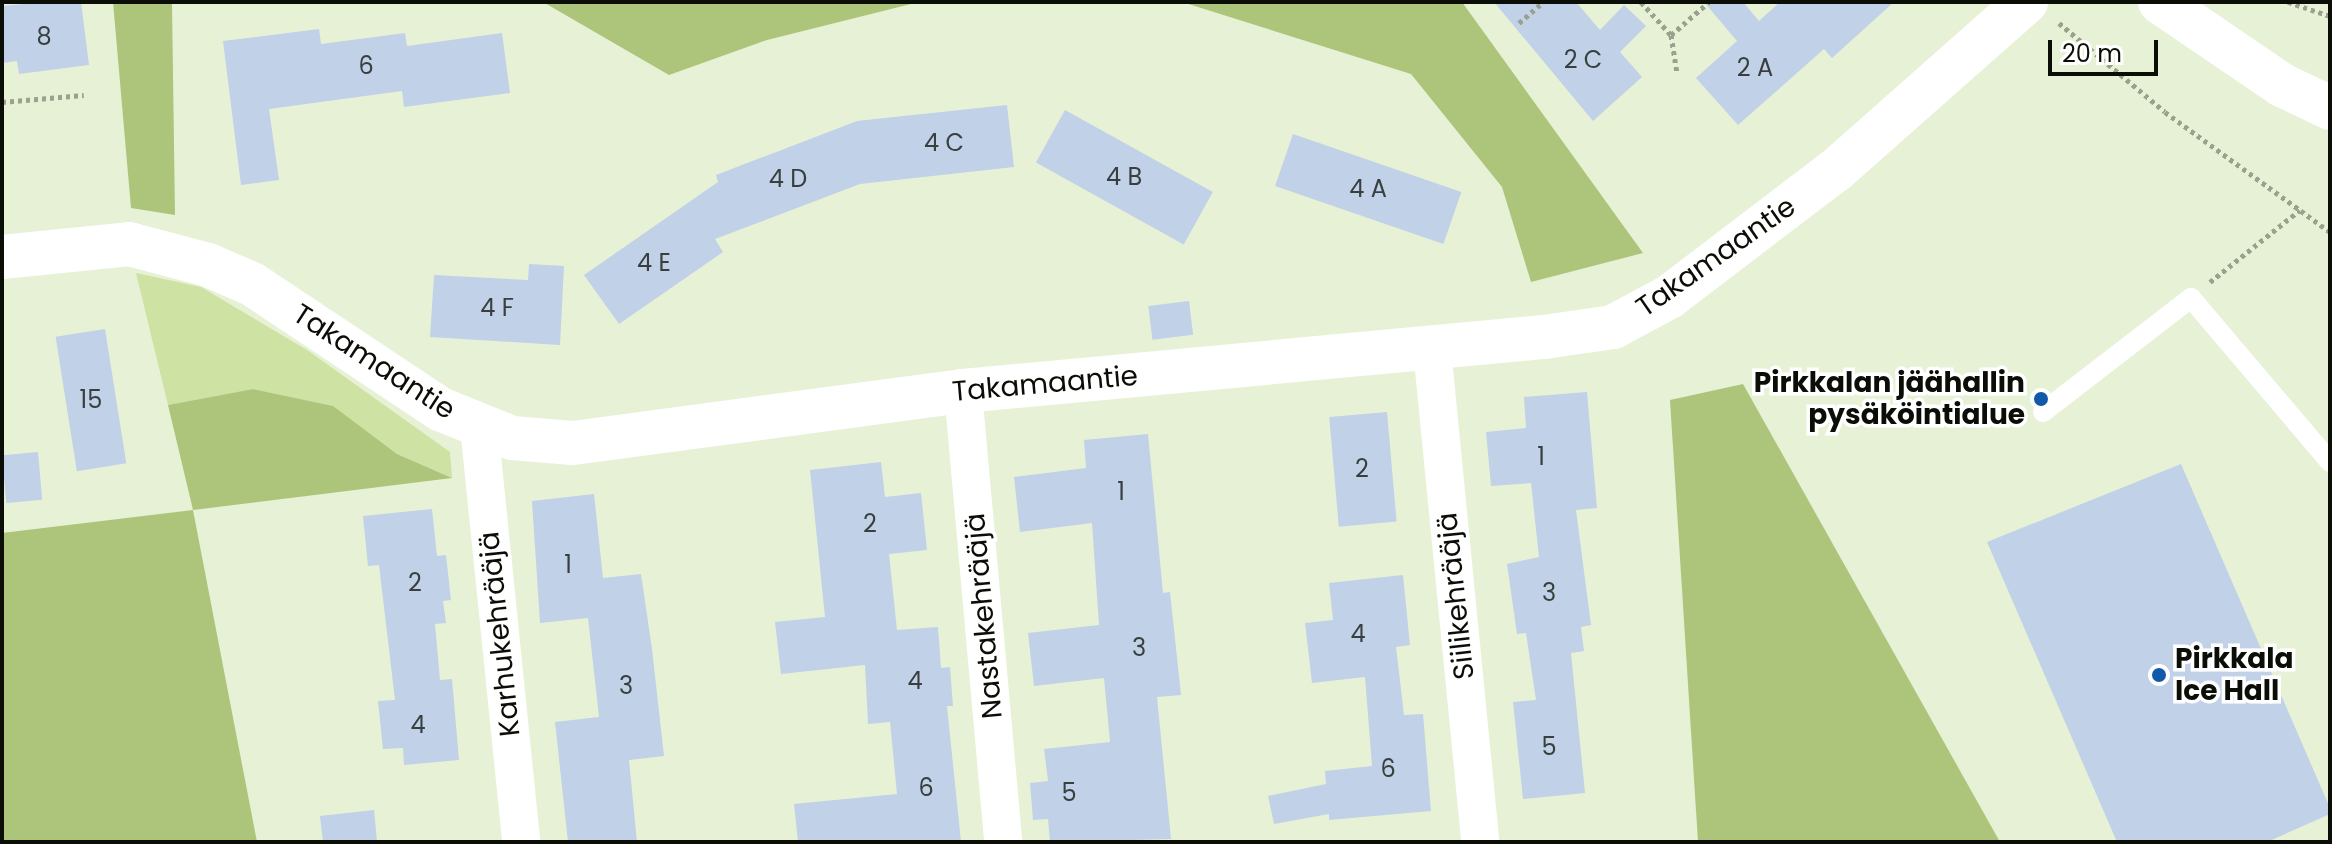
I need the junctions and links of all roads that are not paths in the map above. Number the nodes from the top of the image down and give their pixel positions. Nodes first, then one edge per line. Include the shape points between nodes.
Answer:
1 (2160, 2) edge
2 (2037, 7) edge
3 (2330, 108) edge
4 (2, 257) edge
5 (1432, 349) junction
6 (963, 391) junction
7 (2043, 412) dead end
8 (479, 426) junction
9 (2330, 462) edge
10 (521, 842) edge
11 (1003, 842) edge
12 (1480, 842) edge

1 - 3 street via 2282,85
2 - 5 street, Takamaantie via 1669,297 1613,327
4 - 8 street, Takamaantie via 129,244 208,265 252,284 376,369
5 - 6 street, Takamaantie
5 - 12 street, Siilikehrääjä
6 - 8 street, Takamaantie via 573,443 512,438
6 - 11 street, Nastakehrääjä
7 - 9 lane via 2191,298
8 - 10 street, Karhukehrääjä

